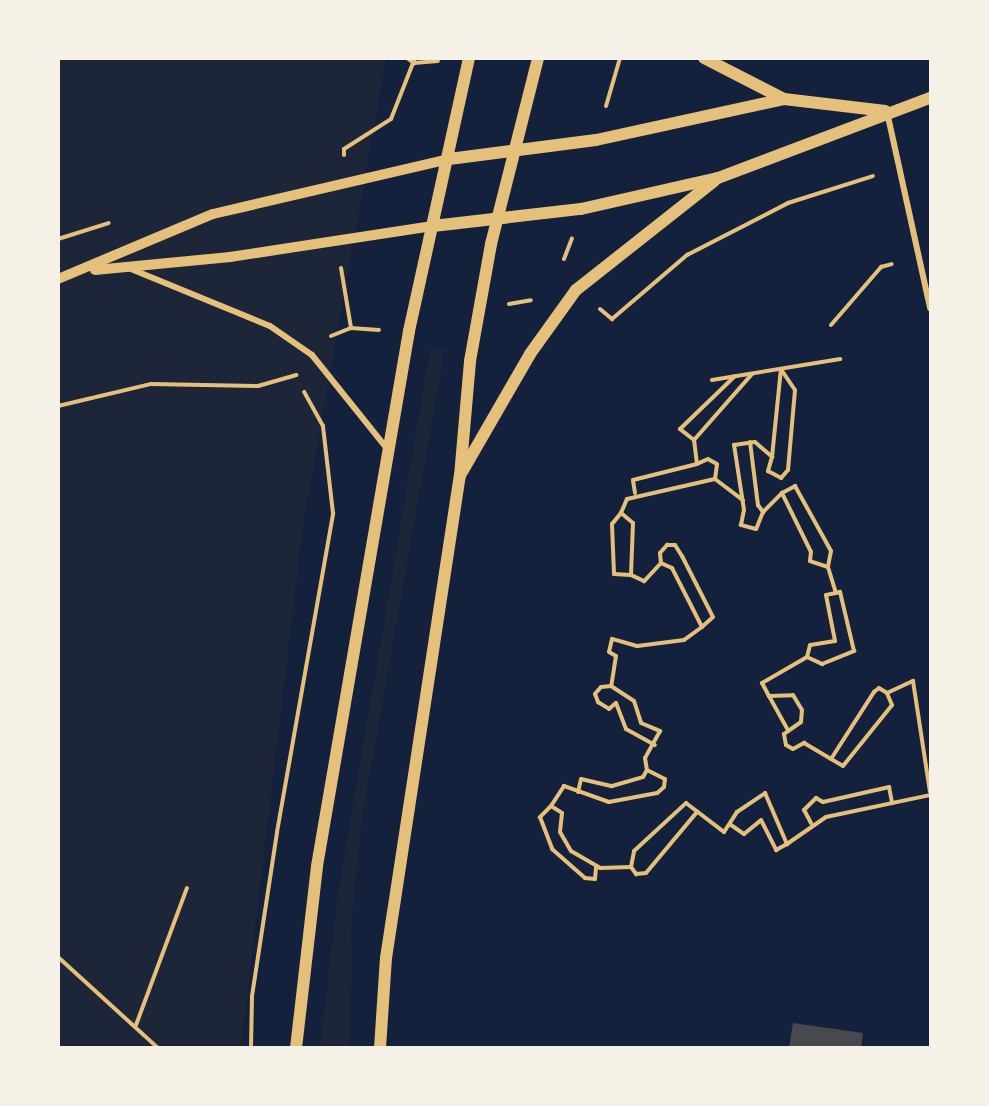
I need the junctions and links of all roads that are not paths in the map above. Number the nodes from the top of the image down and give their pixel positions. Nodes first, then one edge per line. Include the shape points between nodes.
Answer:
1 (469, 58) edge
2 (538, 58) edge
3 (704, 58) edge
4 (930, 98) edge
5 (784, 99) junction
6 (887, 111) junction
7 (516, 152) junction
8 (449, 159) junction
9 (718, 178) junction
10 (499, 218) junction
11 (433, 226) junction
12 (125, 267) junction
13 (86, 271) junction
14 (58, 279) edge
15 (930, 308) edge
16 (390, 453) junction
17 (460, 476) junction
18 (296, 1047) edge
19 (380, 1047) edge

1 - 8 main road
2 - 7 main road
3 - 5 main road
4 - 6 main road
5 - 6 main road
5 - 7 main road
6 - 9 main road
6 - 15 street
7 - 8 main road
7 - 10 main road
8 - 11 main road
8 - 13 street via 213,214
9 - 10 main road via 581,209
9 - 17 main road via 576,290 530,354
10 - 11 main road
10 - 17 main road via 470,361
11 - 12 street
11 - 16 main road via 408,331
12 - 13 street
12 - 16 street via 260,322 312,354
13 - 14 street
16 - 18 main road via 317,866
17 - 19 main road via 386,958

